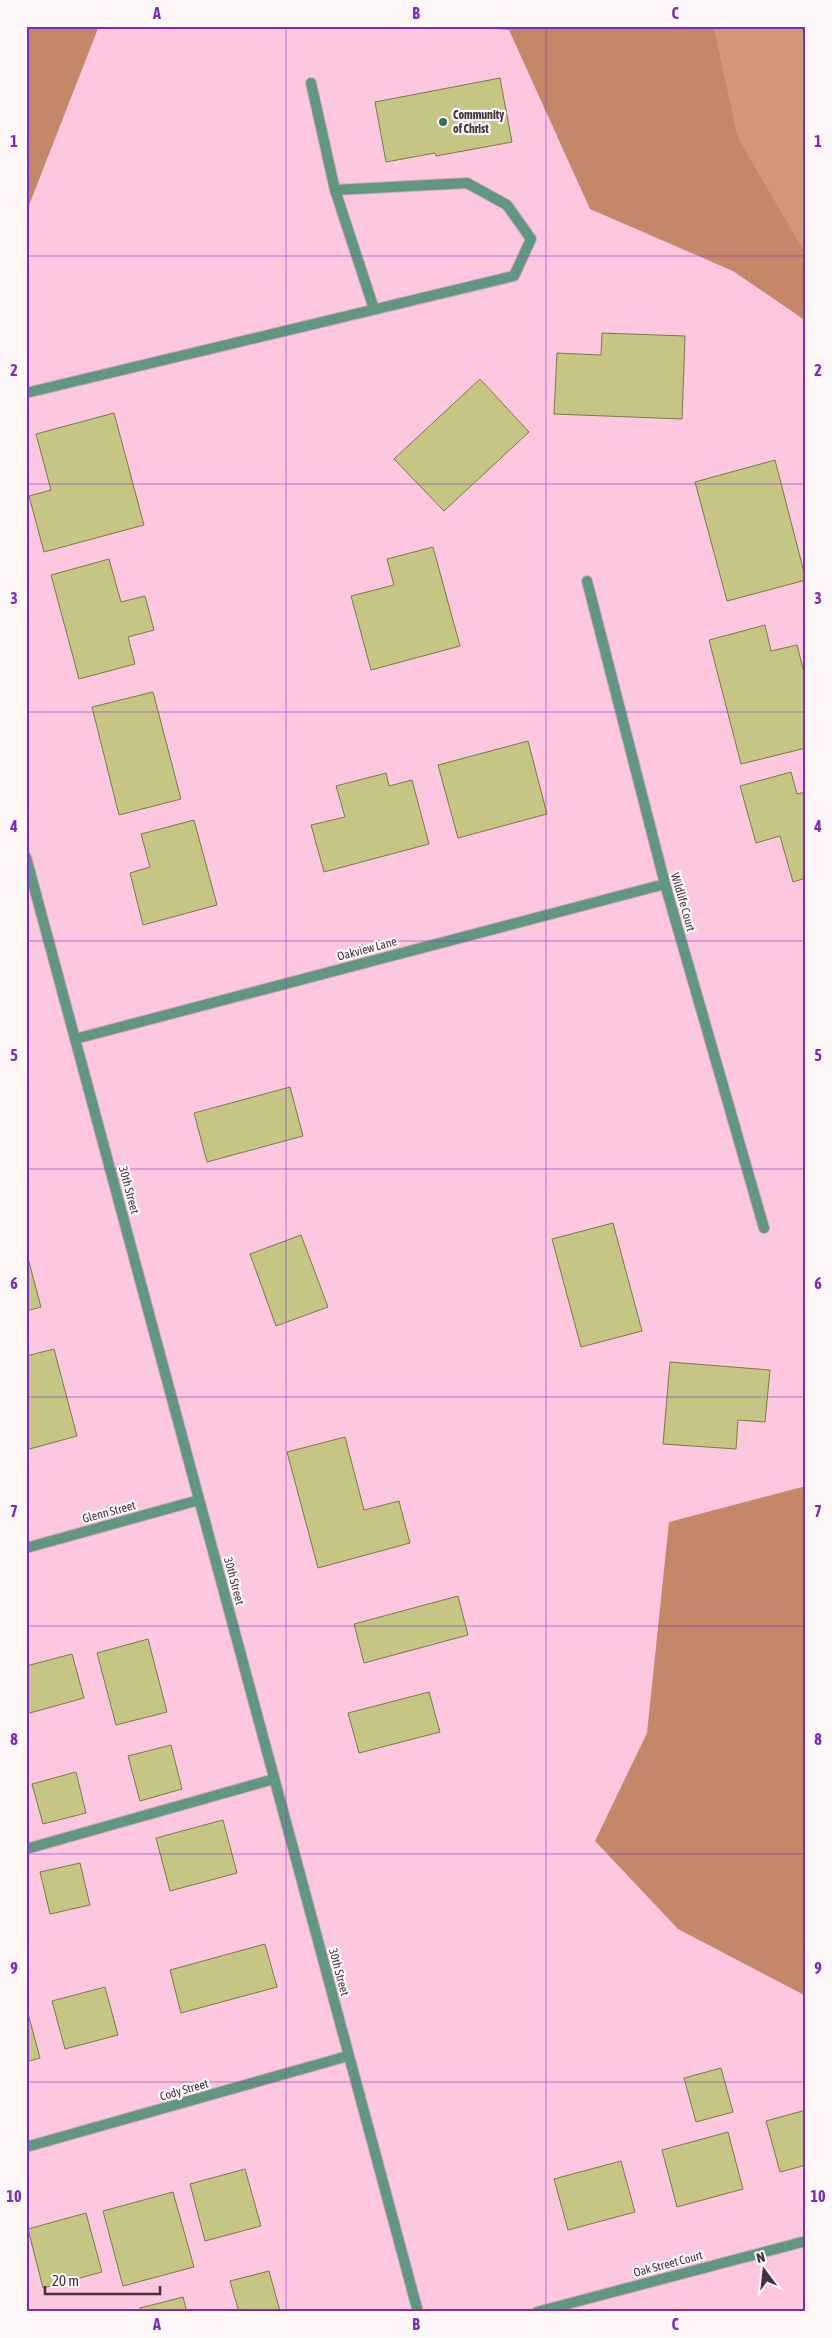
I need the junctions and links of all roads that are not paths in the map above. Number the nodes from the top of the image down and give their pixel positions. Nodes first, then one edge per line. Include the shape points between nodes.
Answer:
1 (310, 83) dead end
2 (335, 190) junction
3 (374, 309) junction
4 (26, 393) edge
5 (587, 581) dead end
6 (26, 857) edge
7 (665, 884) junction
8 (75, 1038) junction
9 (764, 1228) dead end
10 (199, 1500) junction
11 (26, 1548) edge
12 (274, 1779) junction
13 (26, 1849) edge
14 (348, 2056) junction
15 (26, 2148) edge
16 (806, 2241) edge
17 (418, 2312) edge
18 (537, 2312) edge

1 - 2 street
2 - 3 street
2 - 3 street via 467,183 507,205 531,239 514,276
3 - 4 street
5 - 7 street, Wildlife Court
6 - 8 street, 30th Street
7 - 8 street, Oakview Lane
7 - 9 street, Wildlife Court
8 - 10 street, 30th Street
10 - 11 street, Glenn Street
10 - 12 street, 30th Street
12 - 13 street
12 - 14 street, 30th Street
14 - 15 street, Cody Street
14 - 17 street, 30th Street
16 - 18 street, Oak Street Court

